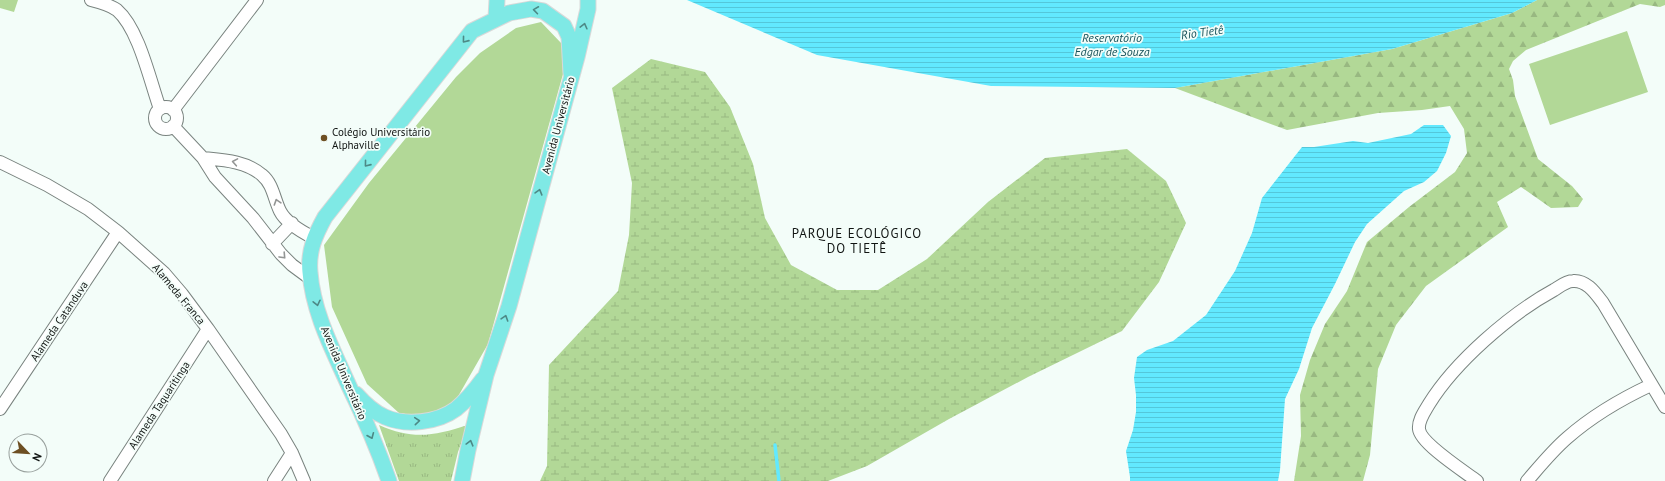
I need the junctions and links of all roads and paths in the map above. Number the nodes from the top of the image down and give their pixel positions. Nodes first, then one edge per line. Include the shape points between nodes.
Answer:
1 (91, 0) edge
2 (257, 0) edge
3 (497, 0) edge
4 (588, 0) edge
5 (496, 18) junction
6 (571, 74) junction
7 (160, 109) junction
8 (173, 110) junction
9 (173, 126) junction
10 (203, 158) junction
11 (0, 162) edge
12 (292, 223) junction
13 (118, 232) junction
14 (314, 238) junction
15 (272, 244) junction
16 (311, 279) junction
17 (208, 329) junction
18 (486, 375) junction
19 (349, 385) junction
20 (1651, 386) junction
21 (1665, 407) edge
22 (0, 410) edge
23 (292, 453) junction
24 (110, 481) edge
25 (274, 481) edge
26 (304, 481) edge
27 (389, 481) edge
28 (462, 481) edge
29 (1477, 481) edge
30 (1528, 481) edge

1 - 7 street via 116,10 136,37
2 - 8 street
3 - 5 main road
6 -> 4 main road, Avenida Universitário via 588,10
6 -> 5 main road, Avenida Universitário via 569,37 564,26 557,20 543,11 531,9
5 -> 14 main road, Avenida Universitário via 472,31 325,217
18 -> 6 main road, Avenida Universitário via 509,306
7 - 8 street via 166,107
7 - 9 street via 155,120 158,126 167,129
8 - 9 street via 176,119
9 - 10 street
12 -> 10 street via 280,212 274,192 263,175 245,164
10 - 15 street via 215,177 253,218
11 - 13 street, Alameda Franca via 88,209
12 - 14 street
12 - 15 street
13 - 17 street, Alameda Franca via 164,273
13 - 22 street, Alameda Catanduva
14 - 16 main road, Avenida Universitário
15 -> 16 street via 292,265
16 -> 19 main road, Avenida Universitário via 325,331
17 - 23 street, Alameda Franca
17 - 24 street, Alameda Taquaritinga
19 -> 18 main road via 364,404 385,417 409,422 433,420 455,410
28 -> 18 main road, Avenida Universitário
19 -> 27 main road, Avenida Universitário
20 - 21 street
20 - 29 street via 1594,291 1579,282 1567,282 1507,322 1473,353 1435,394 1421,419 1419,429 1425,441
20 - 30 street via 1625,397 1567,437
23 - 25 street
23 - 26 street, Alameda Franca

